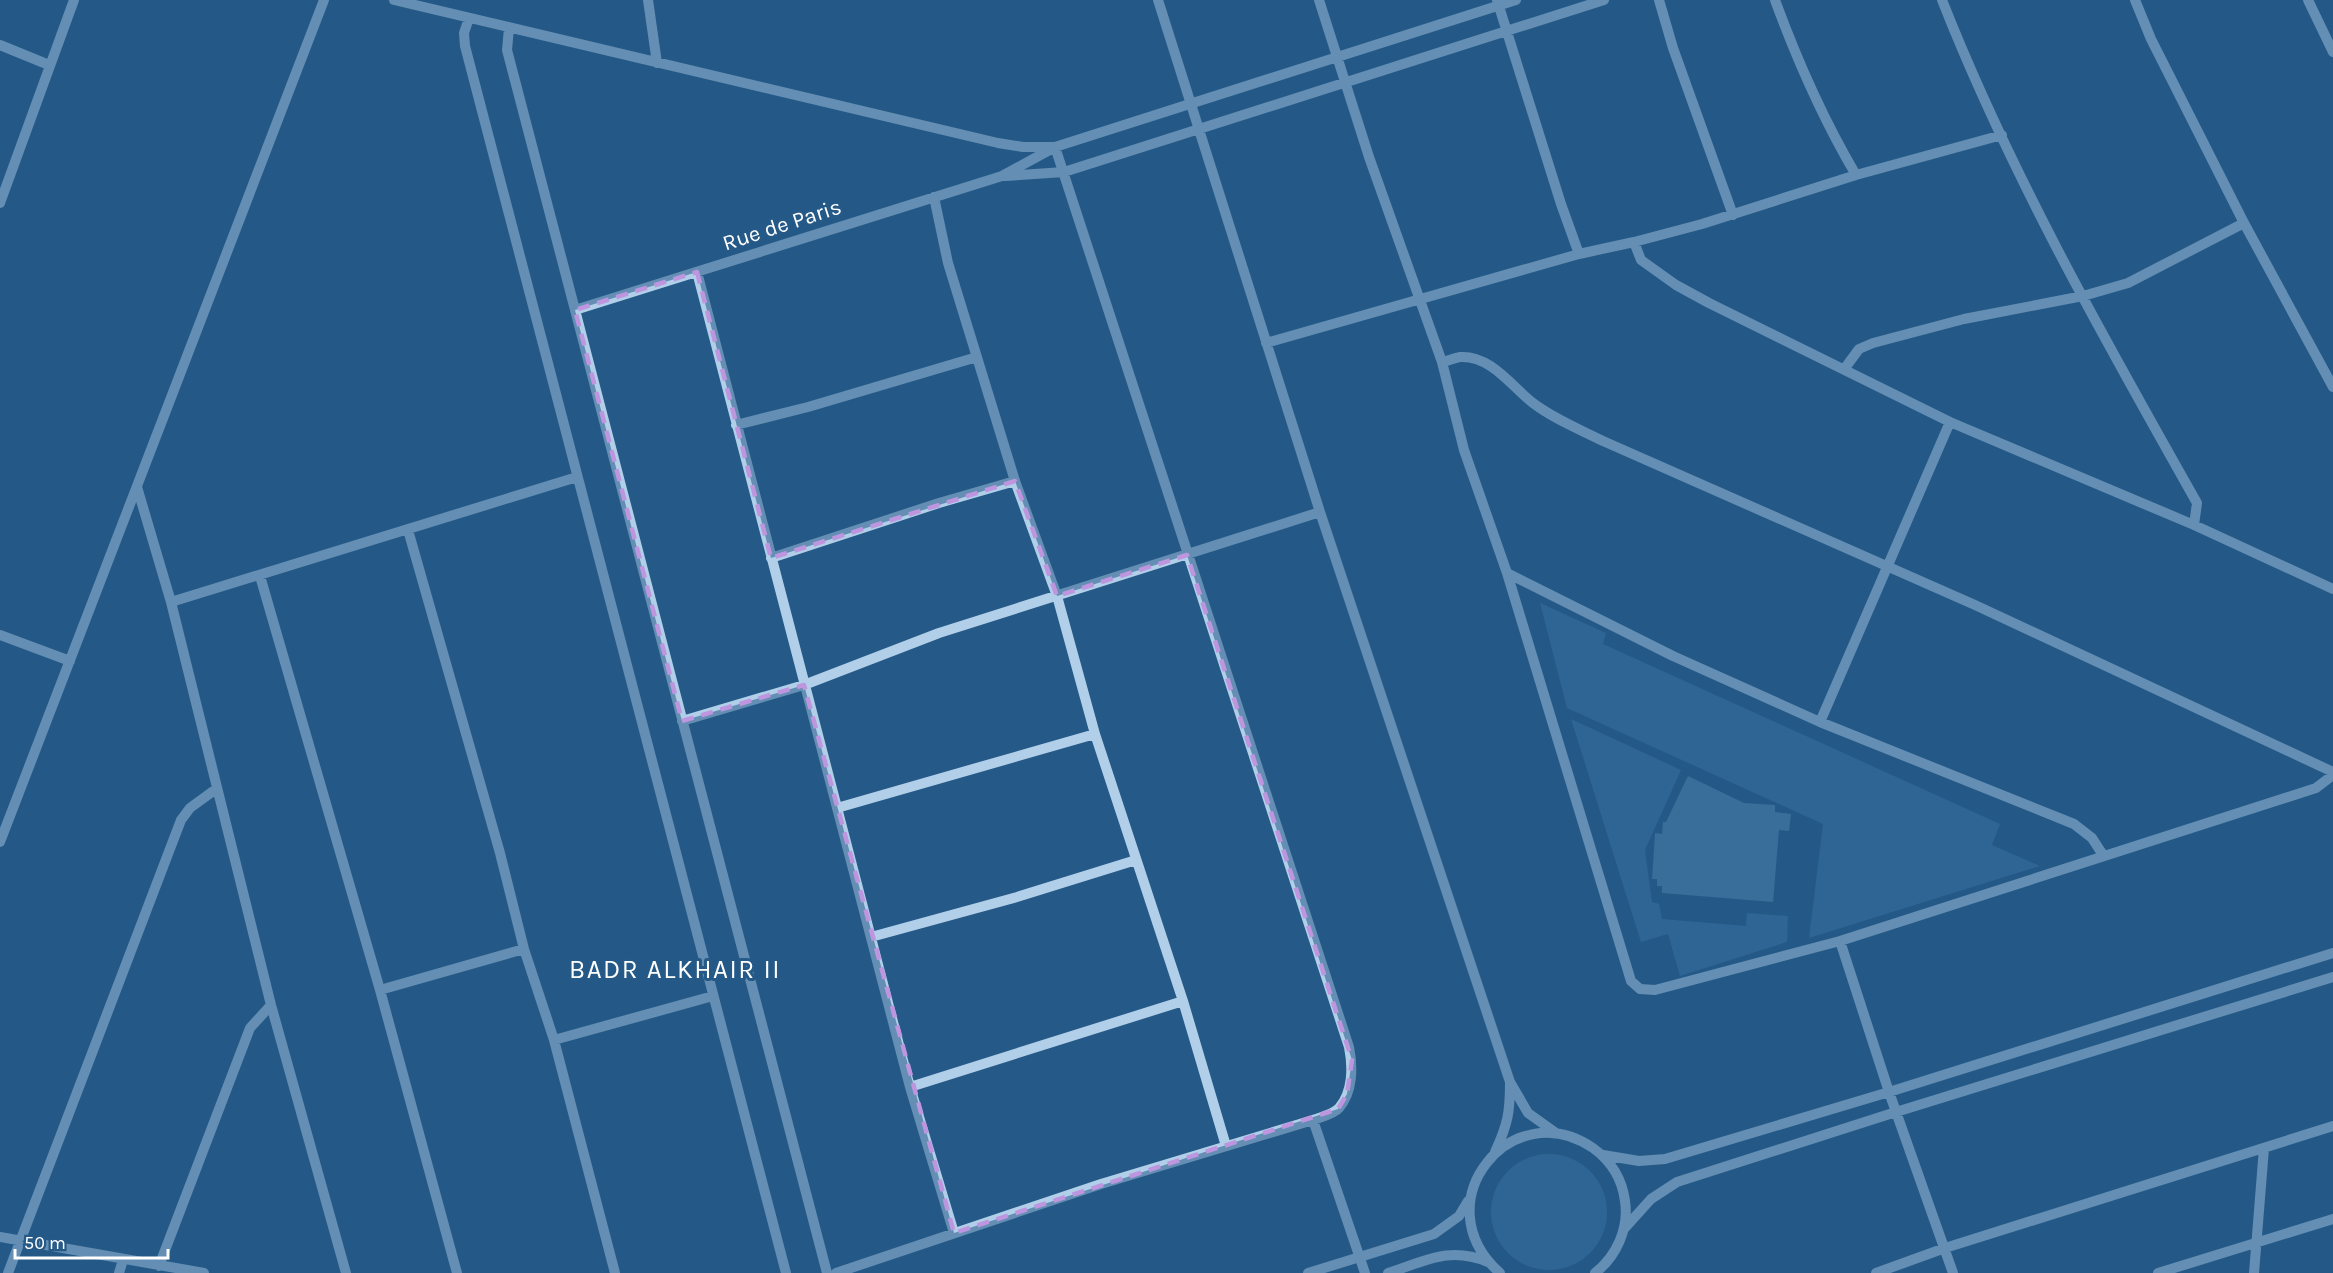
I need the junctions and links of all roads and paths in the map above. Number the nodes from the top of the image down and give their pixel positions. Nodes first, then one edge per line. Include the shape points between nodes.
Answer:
1 (74, 0) edge
2 (324, 0) edge
3 (394, 0) edge
4 (648, 0) edge
5 (1158, 0) edge
6 (1319, 0) edge
7 (1516, 0) edge
8 (1604, 0) edge
9 (1659, 0) edge
10 (1774, 0) edge
11 (1942, 0) edge
12 (2135, 0) edge
13 (2308, 0) edge
14 (1498, 3) edge
15 (469, 18) junction
16 (509, 28) junction
17 (1507, 31) junction
18 (0, 45) edge
19 (2333, 52) edge
20 (1337, 57) junction
21 (657, 63) junction
22 (49, 65) junction
23 (1346, 82) junction
24 (1191, 103) junction
25 (1200, 129) junction
26 (2002, 135) junction
27 (1055, 147) junction
28 (1064, 172) junction
29 (1856, 175) junction
30 (1002, 176) junction
31 (934, 197) junction
32 (0, 203) edge
33 (1732, 215) junction
34 (2244, 223) junction
35 (1634, 242) junction
36 (1579, 254) junction
37 (697, 272) junction
38 (2083, 296) junction
39 (1419, 299) junction
40 (575, 310) junction
41 (1266, 343) junction
42 (977, 357) junction
43 (1442, 362) junction
44 (1845, 369) junction
45 (2333, 387) edge
46 (1950, 422) junction
47 (736, 425) junction
48 (577, 477) junction
49 (1015, 481) junction
50 (137, 487) junction
51 (1320, 512) junction
52 (2194, 525) junction
53 (408, 530) junction
54 (1187, 555) junction
55 (771, 558) junction
56 (1886, 567) junction
57 (1507, 573) junction
58 (260, 576) junction
59 (2333, 589) edge
60 (1057, 596) junction
61 (171, 602) junction
62 (0, 636) edge
63 (70, 661) junction
64 (804, 685) junction
65 (682, 721) junction
66 (1820, 722) junction
67 (1095, 734) junction
68 (2333, 773) edge
69 (216, 789) junction
70 (837, 808) junction
71 (0, 842) edge
72 (2103, 855) junction
73 (1136, 860) junction
74 (871, 937) junction
75 (1840, 941) junction
76 (524, 949) junction
77 (2333, 952) edge
78 (2333, 977) edge
79 (380, 990) junction
80 (713, 996) junction
81 (1183, 1001) junction
82 (271, 1005) junction
83 (554, 1040) junction
84 (1510, 1082) junction
85 (910, 1087) junction
86 (1889, 1092) junction
87 (1896, 1112) junction
88 (1313, 1120) junction
89 (2333, 1126) edge
90 (1557, 1133) junction
91 (1226, 1146) junction
92 (2264, 1148) junction
93 (1494, 1154) junction
94 (1604, 1155) junction
95 (1470, 1199) junction
96 (2333, 1219) edge
97 (1624, 1229) junction
98 (954, 1233) junction
99 (0, 1237) edge
100 (21, 1240) junction
101 (2255, 1242) junction
102 (1945, 1248) junction
103 (1361, 1257) junction
104 (123, 1260) junction
105 (1488, 1262) junction
106 (159, 1266) junction
107 (1599, 1270) edge
108 (8, 1273) edge
109 (119, 1273) edge
110 (204, 1273) edge
111 (346, 1273) edge
112 (457, 1273) edge
113 (615, 1273) edge
114 (786, 1273) edge
115 (827, 1273) edge
116 (836, 1273) edge
117 (1308, 1273) edge
118 (1365, 1273) edge
119 (1388, 1273) edge
120 (1500, 1273) edge
121 (1876, 1273) edge
122 (1953, 1273) edge
123 (2158, 1273) edge
124 (2254, 1273) edge

1 - 22 street
2 - 50 street
3 - 15 street
4 - 21 street
5 - 24 street
6 - 20 street
7 - 14 street
8 - 17 street
9 - 33 street
10 - 29 street via 1794,52
11 - 26 street
12 - 34 street
13 - 19 street
14 - 17 street
14 - 20 street
15 - 16 street
15 - 48 street via 465,46
16 - 21 street
16 - 40 street via 507,50
17 - 23 street
17 - 36 street
18 - 22 street
20 - 23 street
20 - 24 street
21 - 27 street via 998,143
22 - 32 street
23 - 25 street
23 - 39 street
24 - 25 street
24 - 27 street
25 - 28 street
25 - 41 street
26 - 29 street
26 - 38 street
27 - 28 street
27 - 30 street
28 - 30 street
28 - 54 street
29 - 33 street
30 - 31 street, Rue de Paris
31 - 37 street, Rue de Paris
31 - 42 street via 948,263
33 - 35 street
34 - 38 street via 2127,283
34 - 45 street
35 - 36 street
35 - 44 street via 1641,260 1676,285
36 - 39 street
37 - 40 street, Rue de Paris
37 - 47 street
38 - 44 street via 1873,343 1859,350
38 - 52 street via 2197,503
39 - 41 street
39 - 43 street
40 - 65 street
41 - 51 street
42 - 47 street
42 - 49 street
43 - 56 street via 1460,357 1485,364 1533,403 1566,422
43 - 57 street via 1464,450
44 - 46 street
46 - 52 street
46 - 56 street
47 - 55 street
48 - 53 street
48 - 80 street
49 - 55 street
49 - 60 street
50 - 61 street
50 - 63 street
51 - 54 street
51 - 84 street
52 - 59 street
53 - 58 street
53 - 76 street
54 - 60 street
54 - 88 street via 1352,1060 1347,1094 1338,1109
55 - 64 street
56 - 66 street
56 - 68 street
57 - 66 street via 1673,656
57 - 75 street via 1631,981 1640,989 1654,990
58 - 61 street
58 - 79 street
60 - 64 street via 939,633
60 - 67 street
61 - 69 street
62 - 63 street
63 - 71 street
64 - 65 street
64 - 70 street
65 - 115 street
66 - 72 street via 2074,824 2092,838
67 - 70 street
67 - 73 street
68 - 72 street via 2316,788
69 - 82 street
69 - 100 street via 190,808 182,820
70 - 74 street
72 - 75 street
73 - 74 street
73 - 81 street
74 - 85 street
75 - 86 street
76 - 79 street
76 - 83 street
77 - 86 street
78 - 87 street
79 - 112 street
80 - 83 street
80 - 114 street
81 - 85 street
81 - 91 street
82 - 106 street via 250,1028
82 - 111 street
83 - 113 street
84 - 90 street via 1528,1113
84 - 93 street via 1510,1110
85 - 98 street
86 - 87 street
86 - 94 street via 1665,1159 1639,1161
87 - 97 street via 1677,1182 1651,1199
87 - 102 street
88 - 91 street
88 - 103 street
89 - 92 street
90 - 93 street via 1523,1137
90 - 94 street via 1582,1140
91 - 98 street
92 - 101 street
92 - 102 street
93 - 95 street via 1478,1174
94 - 97 street via 1623,1190
95 - 103 street via 1459,1216 1434,1234
95 - 105 street via 1472,1232
96 - 101 street
97 - 107 street via 1617,1248
98 - 116 street
99 - 100 street
100 - 104 street
100 - 108 street
101 - 123 street
101 - 124 street
102 - 121 street
102 - 122 street
103 - 117 street
103 - 118 street
104 - 106 street
104 - 109 street
105 - 119 street via 1447,1254
105 - 120 street
106 - 110 street

